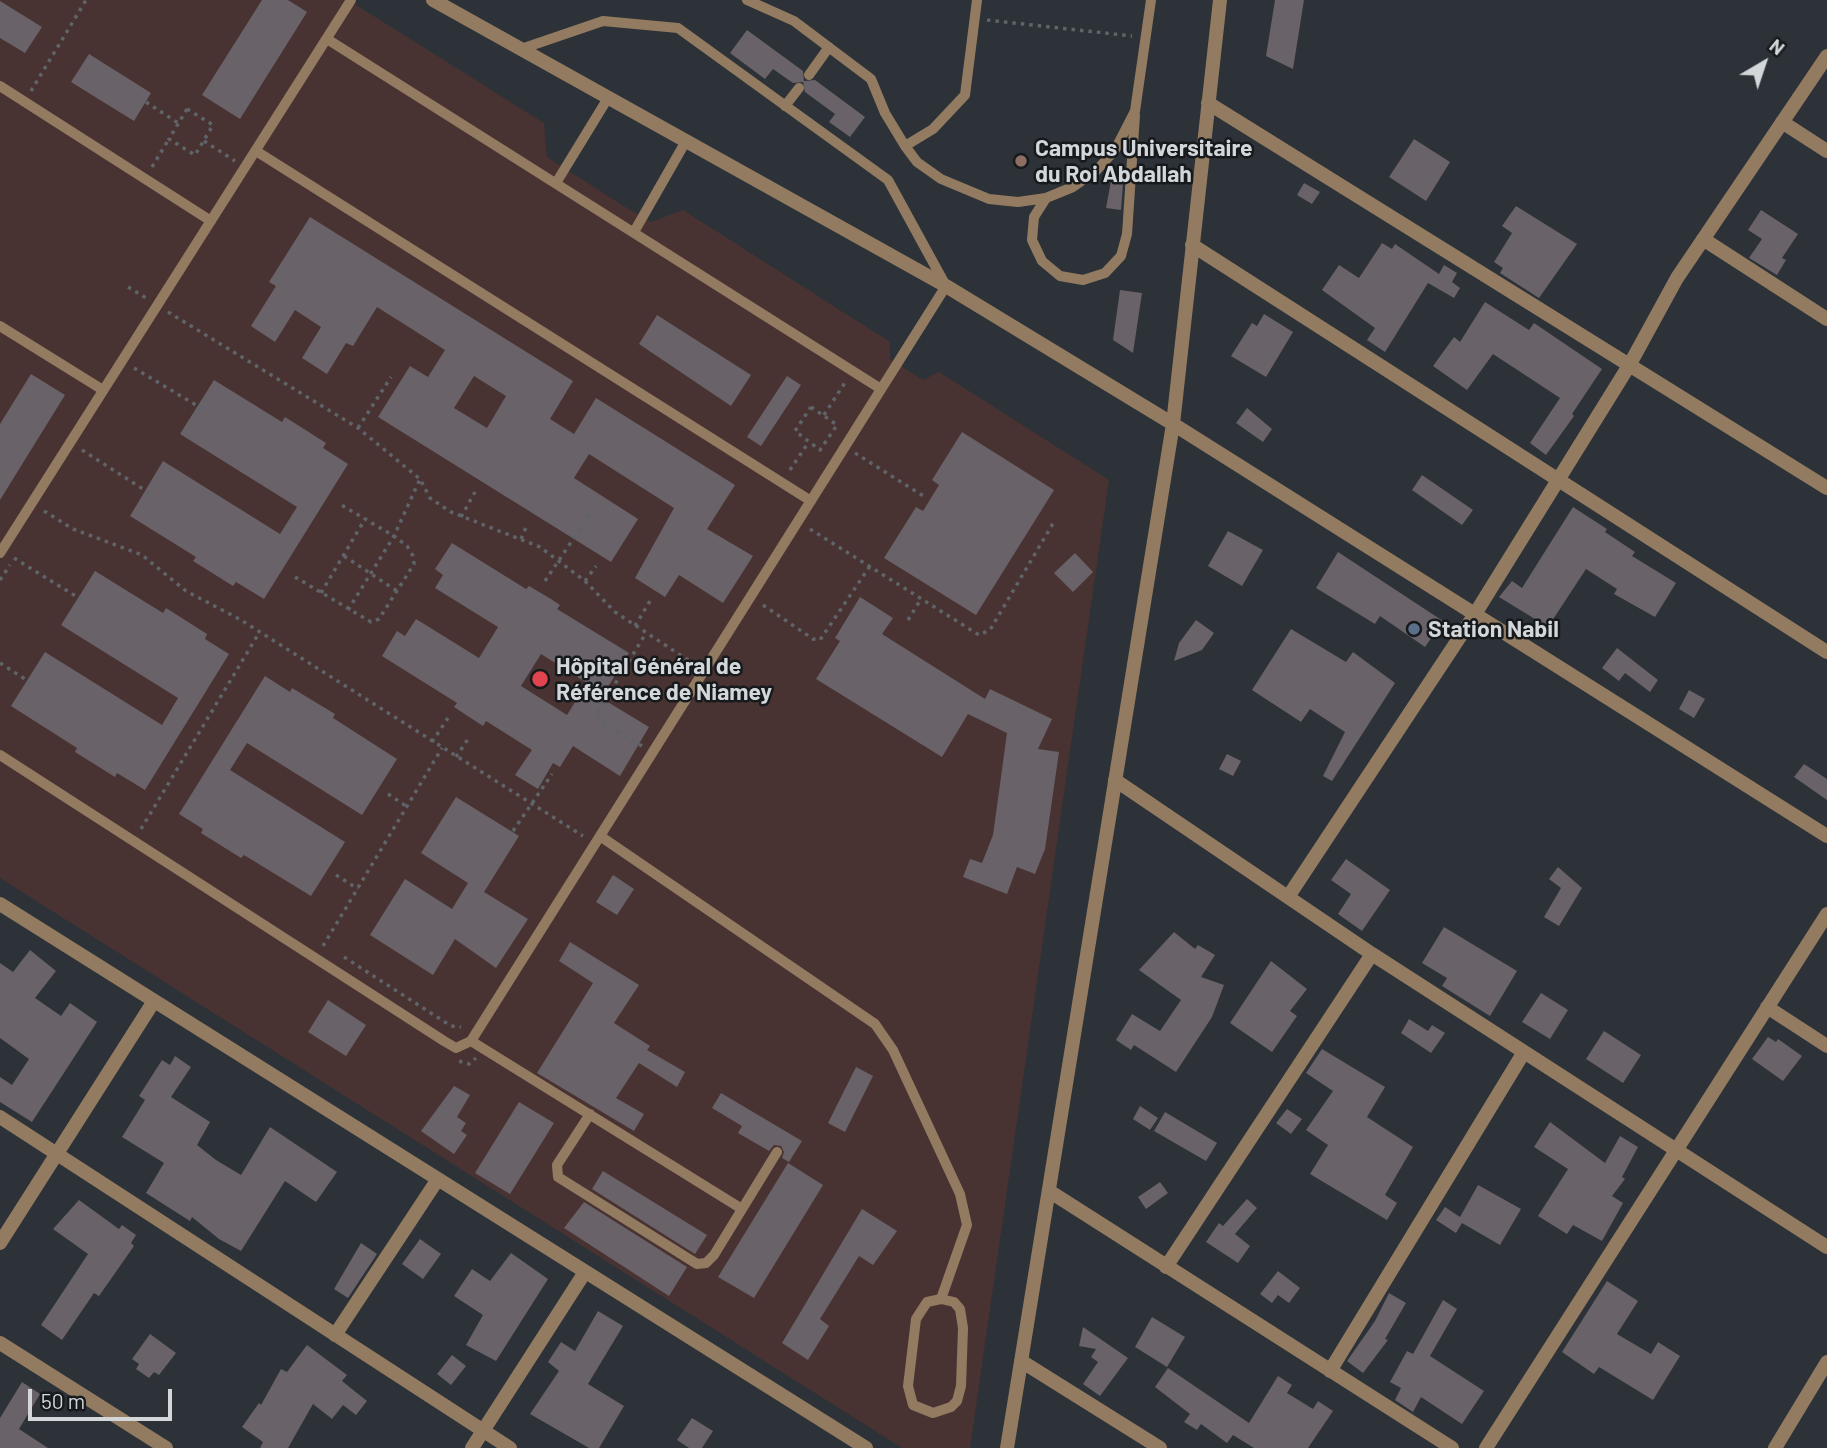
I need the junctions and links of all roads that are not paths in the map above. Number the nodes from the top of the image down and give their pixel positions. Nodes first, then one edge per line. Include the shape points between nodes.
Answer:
1 (351, 0) edge
2 (433, 0) edge
3 (747, 0) edge
4 (977, 0) edge
5 (1151, 0) edge
6 (1220, 0) edge
7 (327, 39) junction
8 (829, 47) junction
9 (521, 49) junction
10 (1827, 56) edge
11 (808, 75) dead end
12 (0, 86) edge
13 (799, 88) dead end
14 (608, 98) junction
15 (1208, 103) junction
16 (785, 106) junction
17 (1135, 111) junction
18 (1782, 122) junction
19 (686, 141) junction
20 (905, 146) junction
21 (256, 151) junction
22 (1827, 151) edge
23 (555, 183) junction
24 (1046, 198) junction
25 (211, 221) junction
26 (634, 232) junction
27 (1703, 239) junction
28 (1192, 246) junction
29 (946, 286) junction
30 (1827, 319) edge
31 (0, 327) edge
32 (1630, 364) junction
33 (881, 389) junction
34 (103, 390) junction
35 (1173, 424) junction
36 (1558, 480) junction
37 (1827, 488) edge
38 (811, 501) junction
39 (0, 553) edge
40 (1475, 614) junction
41 (1827, 652) edge
42 (0, 755) edge
43 (1115, 779) junction
44 (1827, 836) edge
45 (597, 840) junction
46 (1288, 897) junction
47 (0, 904) edge
48 (1827, 914) edge
49 (1373, 954) junction
50 (154, 1001) junction
51 (1767, 1007) junction
52 (471, 1041) junction
53 (1827, 1046) edge
54 (1524, 1052) junction
55 (590, 1114) junction
56 (0, 1116) edge
57 (1675, 1149) junction
58 (777, 1152) dead end
59 (57, 1154) junction
60 (438, 1179) junction
61 (1049, 1191) junction
62 (742, 1209) junction
63 (0, 1243) edge
64 (1827, 1247) edge
65 (1166, 1268) junction
66 (585, 1272) junction
67 (941, 1299) junction
68 (335, 1335) junction
69 (0, 1343) edge
70 (1021, 1361) junction
71 (1827, 1362) edge
72 (1330, 1371) junction
73 (483, 1431) junction
74 (166, 1448) edge
75 (472, 1448) edge
76 (510, 1448) edge
77 (866, 1448) edge
78 (1007, 1448) edge
79 (1160, 1448) edge
80 (1452, 1448) edge
81 (1486, 1448) edge
82 (1774, 1448) edge

1 - 7 lane
2 - 9 street
3 - 8 lane via 794,21
4 - 20 lane via 965,95 933,129
5 - 17 lane
6 - 15 street
7 - 21 lane
7 - 23 lane
8 - 11 lane
8 - 20 lane via 871,79
9 - 14 street
9 - 16 lane via 603,21 678,28
10 - 18 street
12 - 25 lane via 27,97
13 - 16 lane
14 - 19 street
14 - 23 lane
15 - 28 street
15 - 32 street
16 - 29 lane via 887,180
17 - 24 lane via 1115,150 1096,171
17 - 24 lane via 1127,234 1121,256 1105,273 1083,280 1060,276 1042,261 1032,240 1034,217
18 - 22 street
18 - 27 street
19 - 26 lane
19 - 29 street
20 - 24 lane via 917,162 962,190 1018,202
21 - 25 lane
21 - 38 lane
23 - 26 lane
25 - 34 lane
26 - 33 lane
27 - 30 street
27 - 32 street
28 - 35 street
28 - 36 street
29 - 33 lane
29 - 35 street
31 - 34 lane
32 - 36 street
32 - 37 street
33 - 38 lane
34 - 39 lane
35 - 40 street
35 - 43 street
36 - 40 street
36 - 41 street
38 - 45 lane
40 - 44 street
40 - 46 street
42 - 52 lane via 456,1048
43 - 46 street
43 - 61 street
45 - 52 lane
45 - 67 lane via 875,1024 893,1050 960,1194 967,1225
46 - 49 street
47 - 50 street
48 - 51 street
49 - 54 street
49 - 65 street
50 - 59 street
50 - 60 street
51 - 53 street
51 - 57 street
52 - 55 lane
54 - 57 street
54 - 72 street
55 - 62 lane
55 - 62 lane via 557,1164 558,1177 697,1264 714,1255
56 - 59 street
57 - 64 street
57 - 81 street
58 - 62 lane
59 - 63 street
59 - 68 street
60 - 66 street
60 - 68 street
61 - 65 street
61 - 70 street
65 - 72 street
66 - 73 street
66 - 77 street
67 - 67 lane via 960,1309 961,1386 951,1407 933,1413 913,1405 909,1396 911,1353 922,1307
68 - 73 street
69 - 74 street
70 - 78 street
70 - 79 street
71 - 82 street
72 - 80 street
73 - 75 street
73 - 76 street

